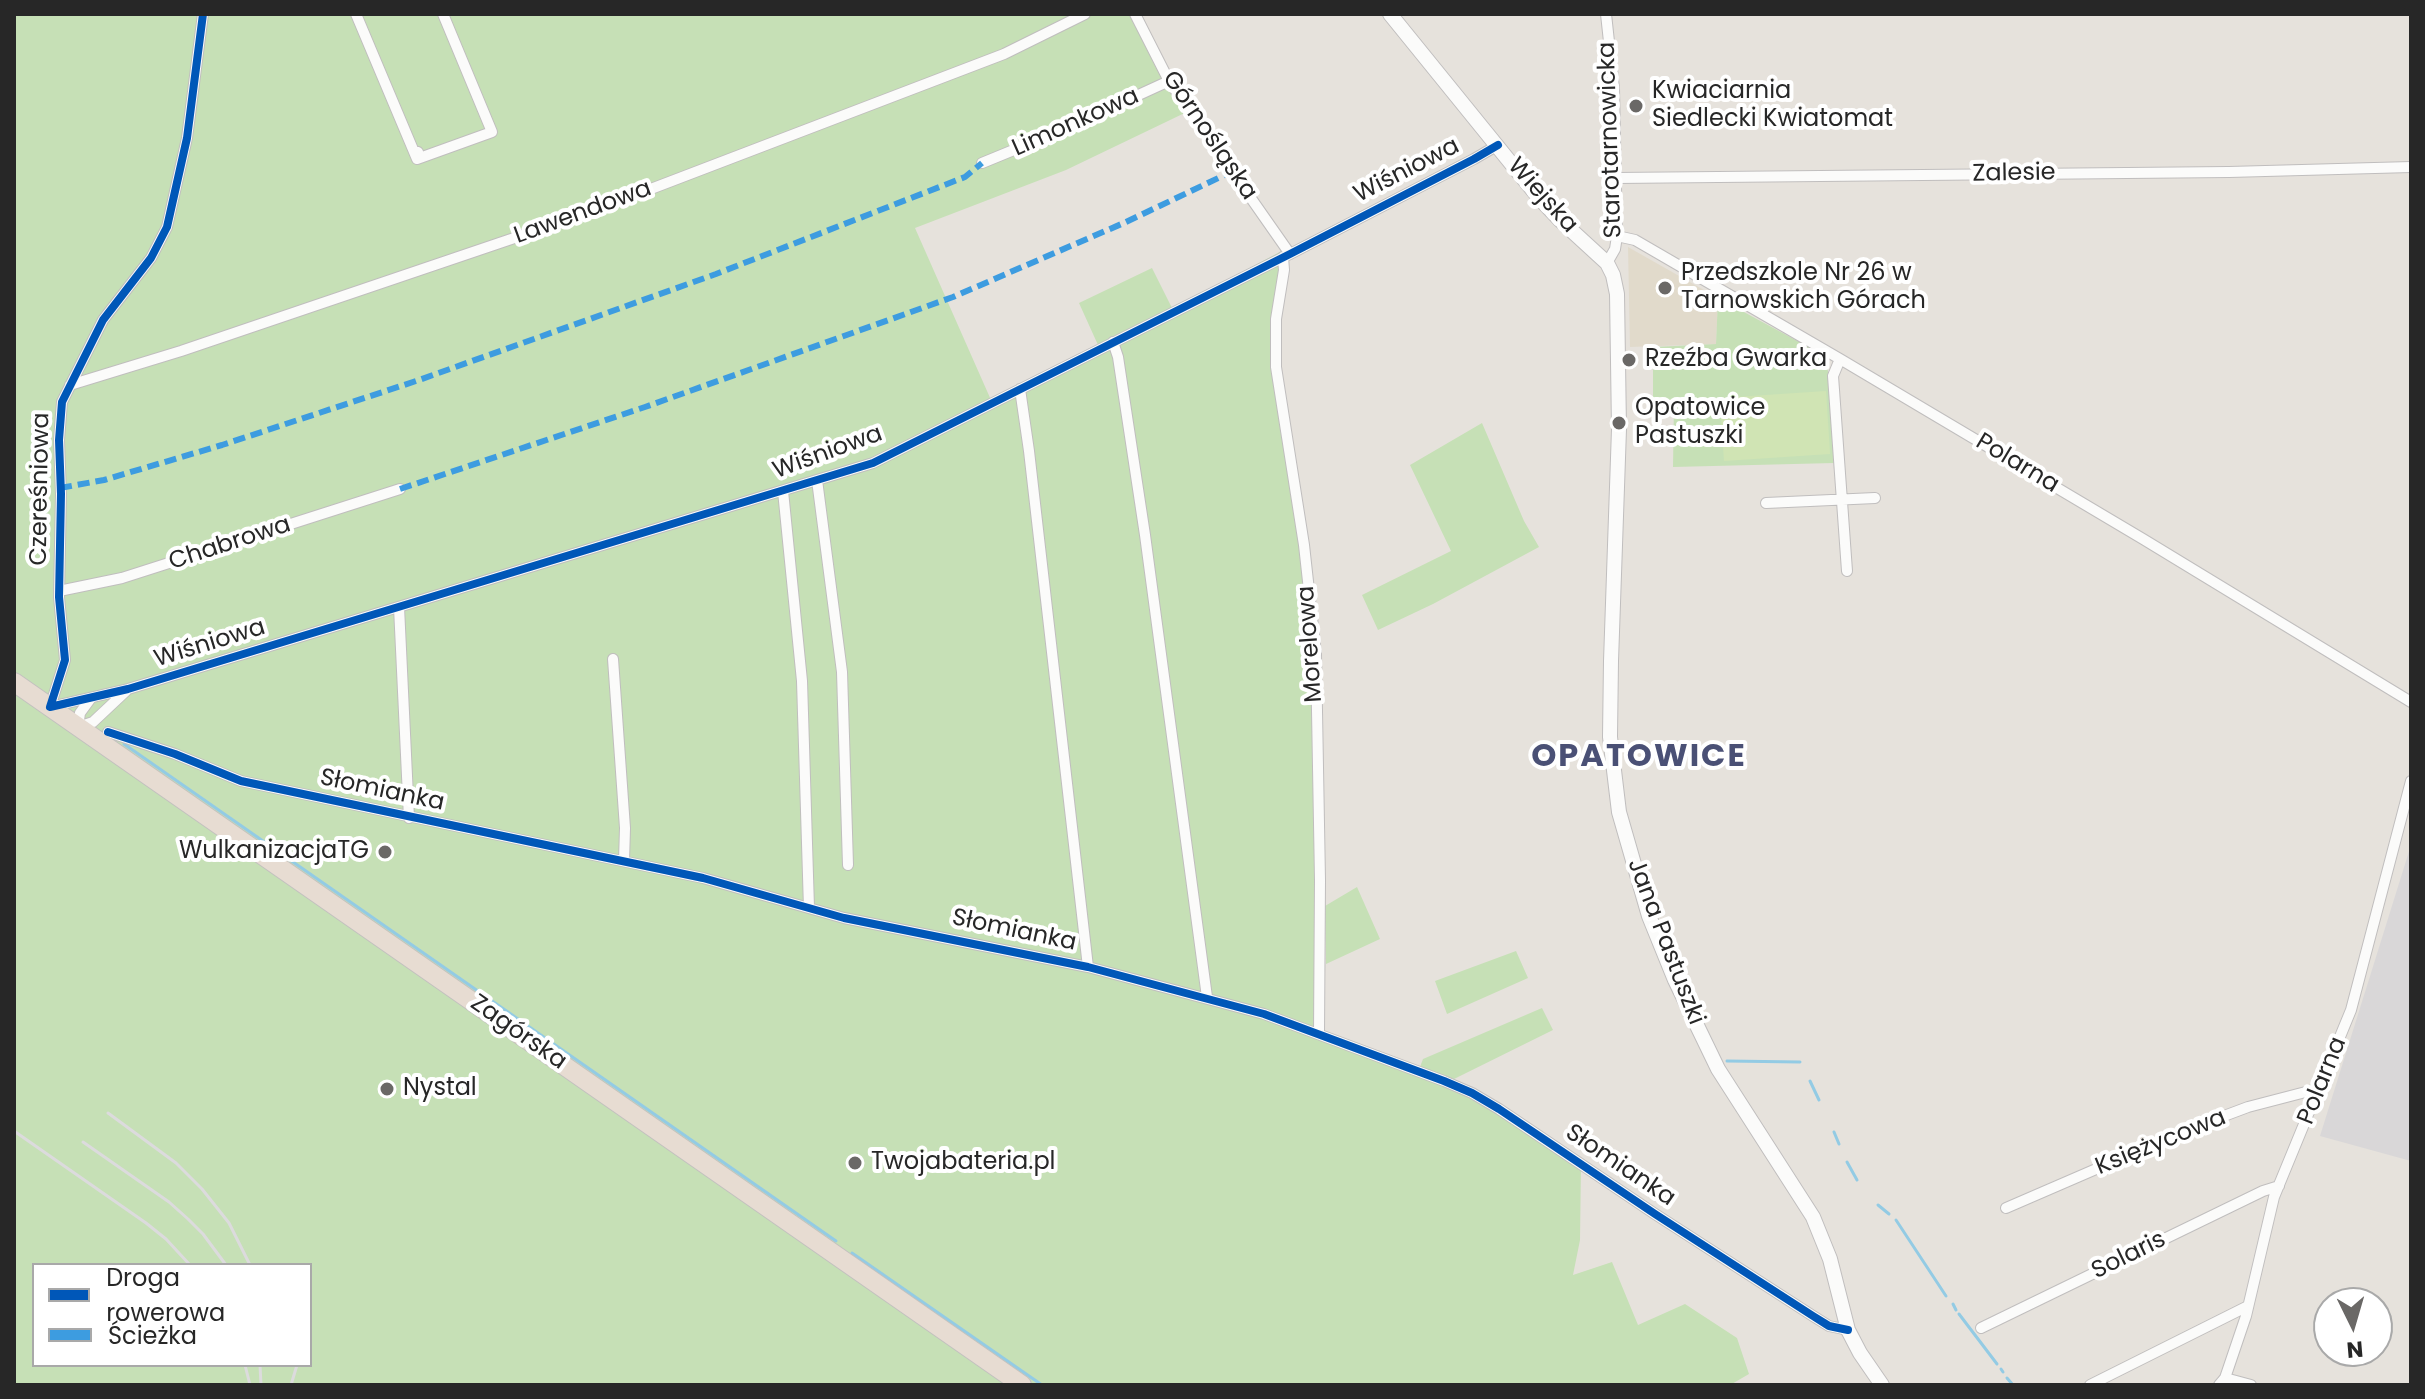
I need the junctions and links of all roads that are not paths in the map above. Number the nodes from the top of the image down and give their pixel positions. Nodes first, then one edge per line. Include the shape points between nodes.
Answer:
1 (203, 14) edge
2 (356, 14) edge
3 (443, 14) edge
4 (1085, 14) edge
5 (1135, 14) edge
6 (1390, 14) edge
7 (1606, 14) edge
8 (1169, 81) junction
9 (1498, 145) junction
10 (982, 163) dead end
11 (2411, 167) edge
12 (1616, 178) junction
13 (1617, 236) junction
14 (1287, 256) junction
15 (1607, 263) junction
16 (1113, 342) junction
17 (1840, 359) junction
18 (70, 385) junction
19 (1020, 389) junction
20 (817, 480) junction
21 (400, 489) dead end
22 (783, 491) junction
23 (1842, 498) junction
24 (1875, 498) dead end
25 (1766, 503) dead end
26 (1847, 571) dead end
27 (59, 591) junction
28 (399, 607) junction
29 (613, 659) dead end
30 (14, 682) edge
31 (128, 689) junction
32 (91, 698) junction
33 (2411, 702) edge
34 (50, 707) junction
35 (110, 707) junction
36 (78, 727) junction
37 (109, 741) junction
38 (2411, 781) edge
39 (409, 818) junction
40 (624, 861) junction
41 (848, 865) dead end
42 (809, 908) junction
43 (1088, 967) junction
44 (1207, 997) junction
45 (1319, 1034) junction
46 (2321, 1088) junction
47 (2279, 1186) junction
48 (2006, 1208) dead end
49 (2248, 1306) junction
50 (1981, 1328) dead end
51 (1848, 1330) junction
52 (2222, 1381) edge
53 (1022, 1385) edge
54 (1882, 1385) edge
55 (2090, 1385) edge
56 (2251, 1385) edge

1 - 18 street, Czereśniowa via 187,138 167,227 151,258 103,320
2 - 3 street via 418,156 492,132
4 - 18 street, Lawendowa via 1004,54 588,213
5 - 8 street, Górnośląska
6 - 9 street, Wiejska
7 - 12 street, Starotarnowicka
8 - 10 street, Limonkowa
8 - 14 street, Górnośląska
9 - 14 street, Wiśniowa
9 - 15 street, Wiejska via 1559,219
11 - 12 street, Zalesie
12 - 13 street, Starotarnowicka
13 - 15 street, Starotarnowicka
13 - 17 street, Polarna via 1635,240
14 - 16 street, Wiśniowa
14 - 45 street, Morelowa via 1276,319 1276,367 1316,654
15 - 51 street, Jana Pastuszki via 1616,285 1618,319 1610,712 1619,812 1649,916 1675,980 1718,1069 1813,1217
16 - 19 street, Wiśniowa
16 - 44 street via 1145,535
17 - 23 street via 1833,376
17 - 33 street, Polarna
18 - 27 street, Czereśniowa via 62,402 59,440
19 - 20 street, Wiśniowa via 873,463
19 - 43 street
20 - 22 street, Wiśniowa
20 - 41 street via 842,672
21 - 27 street, Chabrowa via 122,578
22 - 28 street, Wiśniowa
22 - 42 street via 802,681
23 - 24 street
23 - 25 street
23 - 26 street
27 - 34 street, Czereśniowa via 65,660
28 - 31 street, Wiśniowa
28 - 39 street
29 - 40 street
30 - 34 highway, Zagórska
31 - 32 street, Wiśniowa
31 - 35 street, Wiśniowa
32 - 34 street, Wiśniowa
32 - 36 street
34 - 36 highway, Zagórska
35 - 36 street, Wiśniowa
35 - 37 street
36 - 37 highway, Zagórska
37 - 39 street, Słomianka via 175,754 241,781
37 - 53 highway, Zagórska
38 - 46 street, Polarna via 2351,1010
39 - 40 street, Słomianka
40 - 42 street, Słomianka
42 - 43 street, Słomianka
43 - 44 street, Słomianka
44 - 45 street, Słomianka
45 - 51 street, Słomianka via 1472,1093 1813,1316
46 - 47 street, Polarna
46 - 48 street, Księżycowa via 2184,1131
47 - 49 street, Polarna
47 - 50 street, Solaris
49 - 52 street, Polarna
49 - 55 street
51 - 54 street, Jana Pastuszki
52 - 56 street

